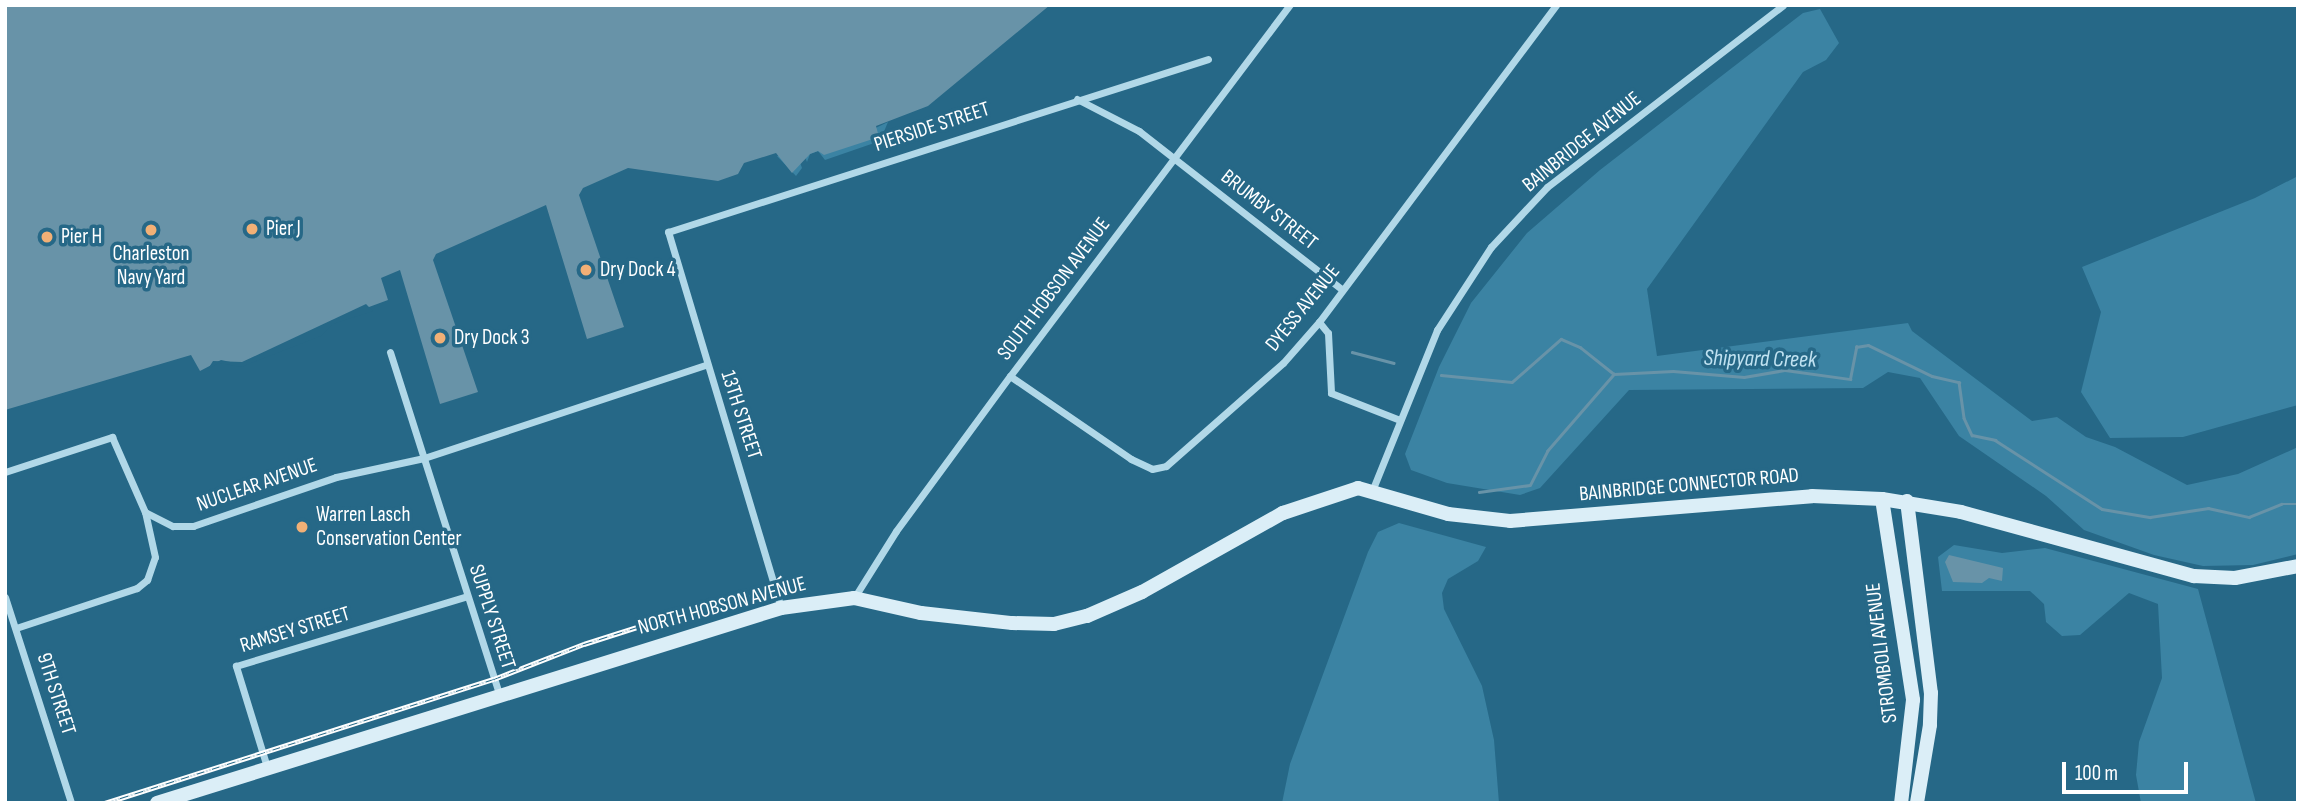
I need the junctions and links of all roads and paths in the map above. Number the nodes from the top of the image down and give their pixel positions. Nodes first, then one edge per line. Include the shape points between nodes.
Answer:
1 (1290, 5) edge
2 (1556, 5) edge
3 (1783, 5) edge
4 (1208, 59) dead end
5 (1077, 99) junction
6 (1174, 159) junction
7 (668, 232) joint
8 (1341, 289) junction
9 (1319, 322) junction
10 (390, 352) dead end
11 (706, 365) junction
12 (1010, 376) junction
13 (1400, 420) junction
14 (424, 458) junction
15 (5, 472) edge
16 (1372, 491) junction
17 (1882, 499) junction
18 (1907, 501) junction
19 (145, 512) junction
20 (2298, 566) edge
21 (5, 597) edge
22 (465, 597) junction
23 (854, 598) junction
24 (781, 608) junction
25 (16, 628) junction
26 (499, 693) junction
27 (267, 767) junction
28 (71, 803) edge
29 (157, 803) edge
30 (1901, 803) edge
31 (1917, 803) edge

1 - 6 street, SOUTH HOBSON AVENUE
2 - 8 street, DYESS AVENUE
3 - 13 street, BAINBRIDGE AVENUE via 1548,187 1491,247 1437,330
4 - 5 street, PIERSIDE STREET
5 - 6 street, BRUMBY STREET via 1115,115
5 - 7 street, PIERSIDE STREET
6 - 8 street, BRUMBY STREET
6 - 12 street, SOUTH HOBSON AVENUE
7 - 11 street, 13TH STREET
8 - 9 street, DYESS AVENUE
9 - 12 street, DYESS AVENUE via 1283,363 1166,466 1152,469
9 - 13 street via 1328,332 1331,393
10 - 14 street, SUPPLY STREET
11 - 14 street
11 - 24 street, 13TH STREET via 777,582
12 - 23 street, SOUTH HOBSON AVENUE via 896,531
13 - 16 street, BAINBRIDGE AVENUE
14 - 19 street, NUCLEAR AVENUE via 335,477 193,526 173,526
14 - 22 street, SUPPLY STREET
15 - 19 street via 108,436 117,440
16 - 17 street, BAINBRIDGE CONNECTOR ROAD via 1448,514 1510,521 1812,496
16 - 23 street, NORTH HOBSON AVENUE via 1346,490 1283,513 1142,592 1087,616 1054,624 921,613
17 - 18 street, BAINBRIDGE CONNECTOR ROAD
17 - 30 street, STROMBOLI AVENUE via 1913,700
18 - 20 street, BAINBRIDGE CONNECTOR ROAD via 2194,576 2235,578
18 - 31 street, STROMBOLI AVENUE via 1931,693
19 - 25 street via 155,557 147,580 137,588
21 - 25 street, 9TH STREET
22 - 26 street, SUPPLY STREET
22 - 27 street, RAMSEY STREET via 236,666
23 - 24 street, NORTH HOBSON AVENUE
24 - 26 street, NORTH HOBSON AVENUE
25 - 28 street, 9TH STREET
26 - 27 street, NORTH HOBSON AVENUE
27 - 29 street, NORTH HOBSON AVENUE

